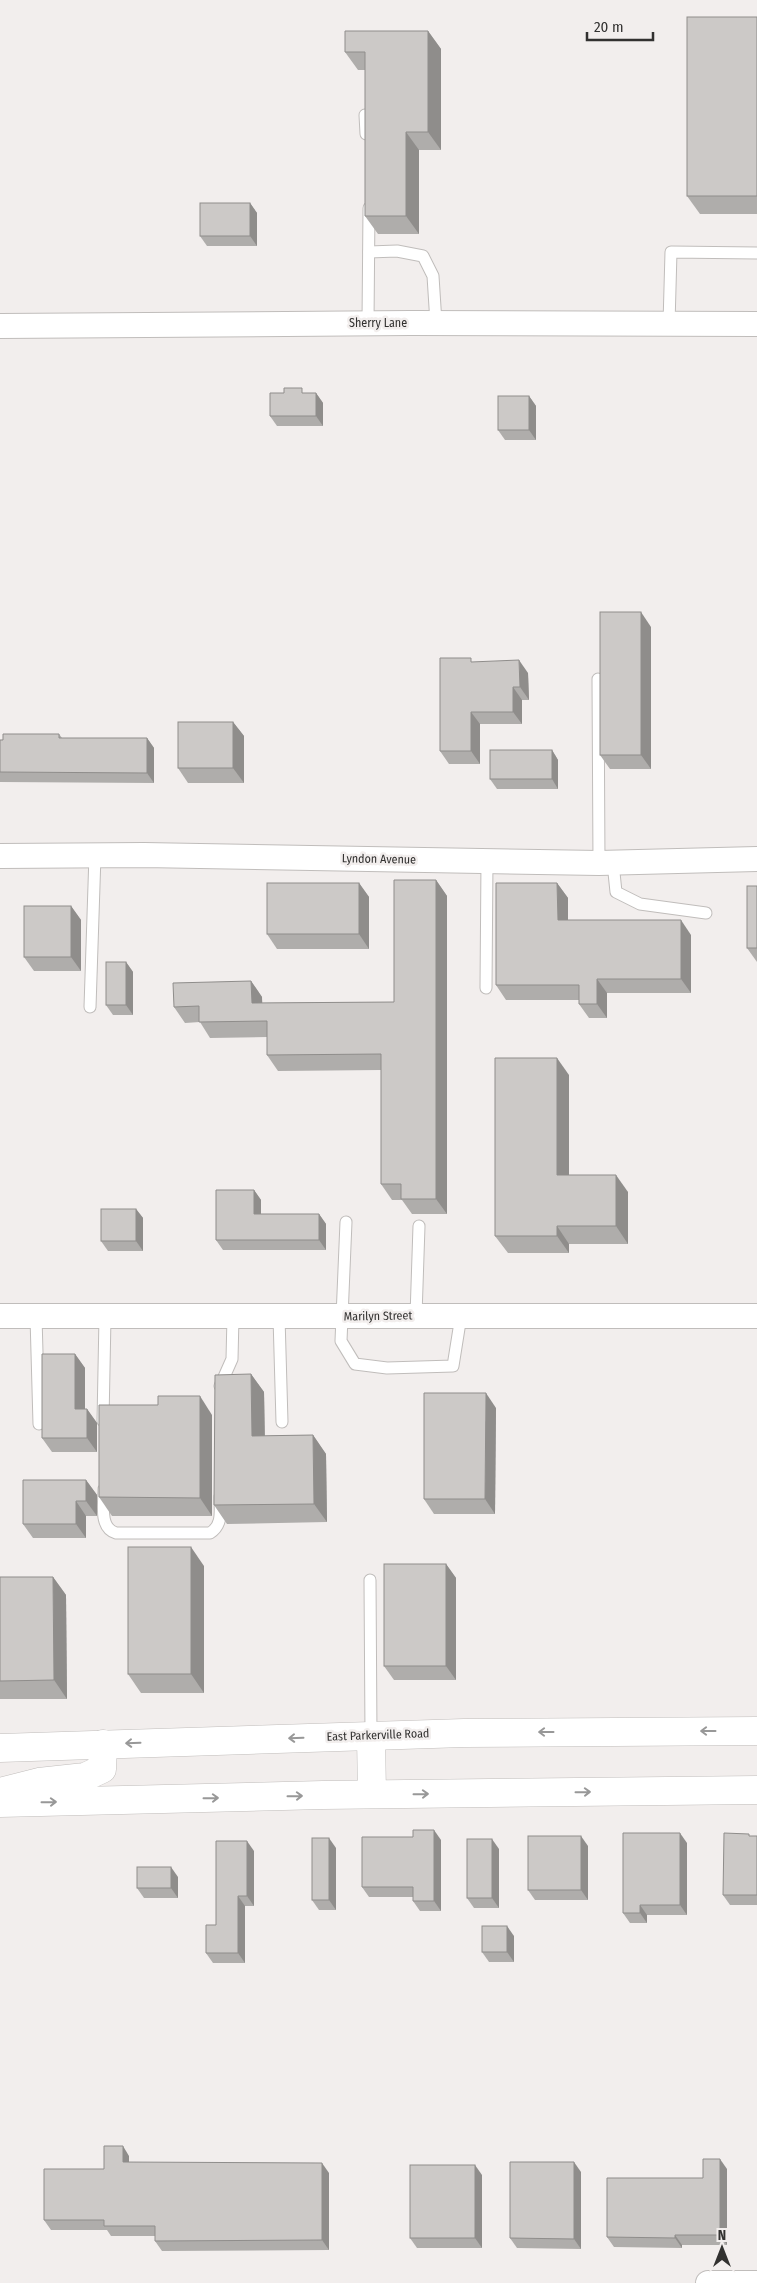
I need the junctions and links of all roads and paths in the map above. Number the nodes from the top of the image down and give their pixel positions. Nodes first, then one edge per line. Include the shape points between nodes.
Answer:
1 (365, 115) edge
2 (366, 144) edge
3 (368, 192) edge
4 (369, 252) junction
5 (757, 253) edge
6 (368, 323) junction
7 (436, 323) junction
8 (670, 324) junction
9 (757, 324) edge
10 (0, 326) edge
11 (598, 679) edge
12 (0, 856) edge
13 (95, 856) junction
14 (757, 859) edge
15 (487, 861) junction
16 (606, 863) junction
17 (706, 913) dead end
18 (486, 988) dead end
19 (90, 1007) dead end
20 (346, 1222) dead end
21 (419, 1226) dead end
22 (0, 1316) edge
23 (416, 1316) junction
24 (461, 1316) junction
25 (757, 1316) edge
26 (36, 1317) junction
27 (279, 1317) junction
28 (342, 1317) junction
29 (105, 1318) junction
30 (233, 1318) junction
31 (220, 1400) edge
32 (282, 1422) dead end
33 (39, 1424) dead end
34 (103, 1438) edge
35 (104, 1478) edge
36 (220, 1484) edge
37 (370, 1580) dead end
38 (757, 1731) edge
39 (370, 1736) junction
40 (103, 1744) junction
41 (0, 1748) edge
42 (757, 1790) edge
43 (0, 1792) edge
44 (372, 1794) junction
45 (0, 1803) edge
46 (708, 2283) edge
47 (757, 2283) edge

1 - 2 lane
3 - 4 lane
4 - 6 lane
4 - 7 lane via 398,251 423,256 433,276
5 - 8 lane via 671,252
6 - 7 street, Sherry Lane
6 - 10 street, Sherry Lane
7 - 8 street, Sherry Lane
8 - 9 street, Sherry Lane
11 - 16 lane
12 - 13 street, Lyndon Avenue
13 - 15 street, Lyndon Avenue
13 - 19 lane
14 - 16 street, Lyndon Avenue
15 - 16 street, Lyndon Avenue
15 - 18 lane
16 - 17 lane via 616,892 640,904
20 - 28 lane
21 - 23 lane
22 - 26 street, Marilyn Street
23 - 24 street, Marilyn Street
23 - 28 street, Marilyn Street
24 - 25 street, Marilyn Street
24 - 28 lane via 453,1366 386,1368 355,1364 341,1341
26 - 29 street, Marilyn Street
26 - 33 lane
27 - 28 street, Marilyn Street
27 - 30 street, Marilyn Street
27 - 32 lane
29 - 30 street, Marilyn Street
29 - 34 lane
30 - 31 lane via 234,1349 230,1366 220,1384
35 - 36 lane via 106,1526 116,1533 210,1533 220,1522
37 - 39 lane
38 -> 39 main road, East Parkerville Road via 464,1732
39 -> 40 main road, East Parkerville Road
39 - 44 main road
40 - 41 main road, East Parkerville Road
40 - 43 main road via 102,1769 85,1777 39,1782
44 -> 42 main road
45 -> 44 main road
46 - 47 street

